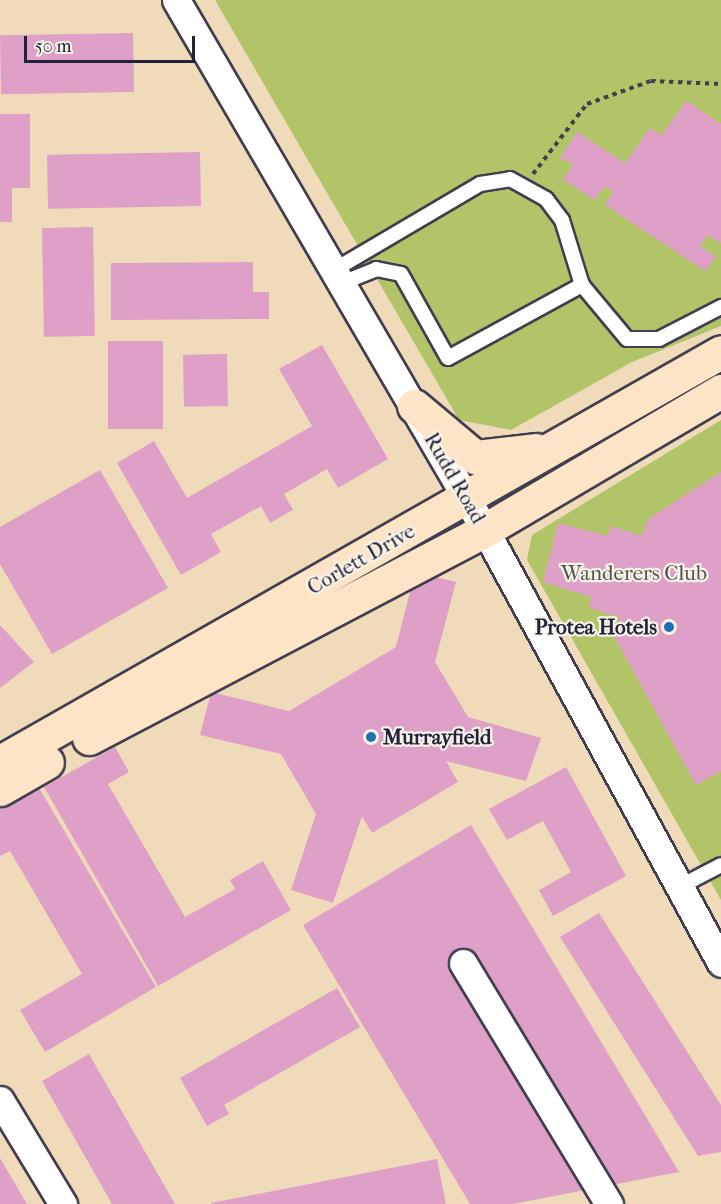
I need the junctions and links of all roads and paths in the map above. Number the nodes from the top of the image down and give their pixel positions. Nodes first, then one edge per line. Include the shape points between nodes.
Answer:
1 (176, 0) edge
2 (721, 84) edge
3 (525, 184) junction
4 (338, 276) junction
5 (582, 285) junction
6 (721, 307) edge
7 (721, 352) edge
8 (721, 391) edge
9 (414, 405) junction
10 (575, 436) junction
11 (468, 499) junction
12 (486, 530) junction
13 (0, 762) edge
14 (0, 789) edge
15 (721, 865) edge
16 (679, 887) junction
17 (463, 963) dead end
18 (721, 963) edge
19 (0, 1100) edge
20 (63, 1204) edge
21 (609, 1204) edge

1 - 4 street, Rudd Road
2 - 3 path via 651,81 586,104
3 - 4 lane via 510,179 480,184
3 - 5 lane via 562,220
4 - 5 lane via 376,269 401,274 448,358
4 - 9 street, Rudd Road
5 - 6 lane via 627,339 641,342
7 - 10 main road, Corlett Drive
8 - 12 main road, Corlett Drive
9 - 10 main road via 475,457 507,457
9 - 11 street, Rudd Road
10 - 11 main road, Corlett Drive
11 - 12 street, Rudd Road
11 - 13 main road, Corlett Drive
12 - 14 main road, Corlett Drive
12 - 16 street, Rudd Road
15 - 16 lane
16 - 18 street, Rudd Road
17 - 21 street
19 - 20 street

